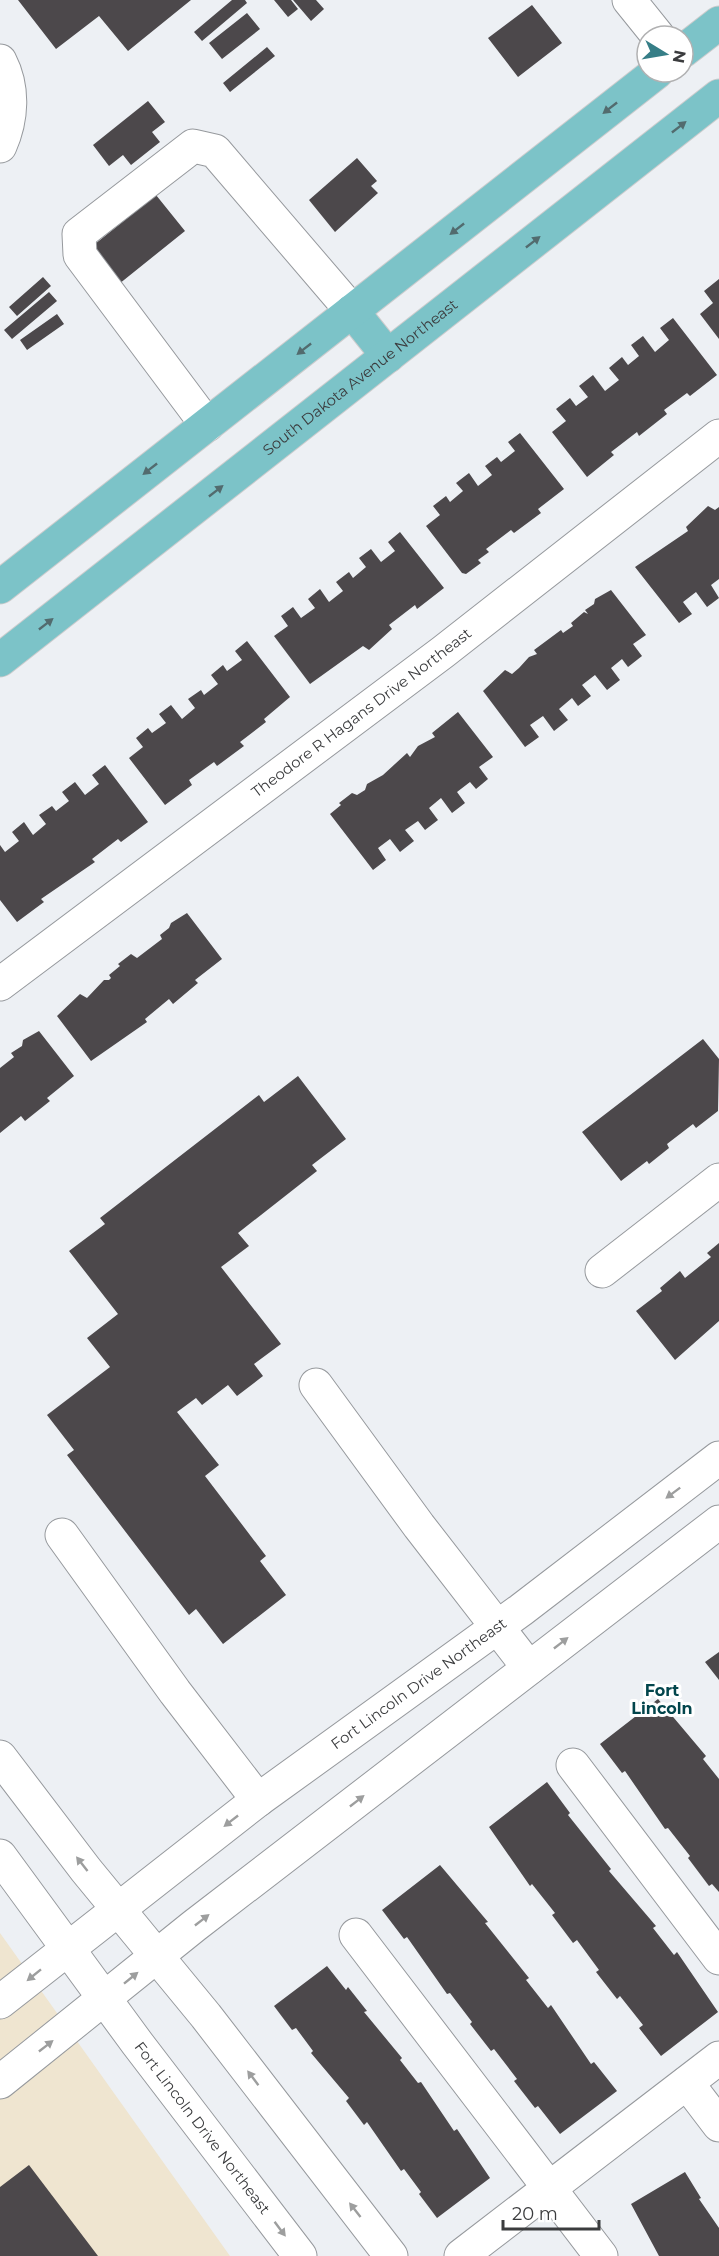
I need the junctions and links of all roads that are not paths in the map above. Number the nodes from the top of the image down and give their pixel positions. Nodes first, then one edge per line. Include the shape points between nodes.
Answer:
1 (629, 0) edge
2 (719, 23) edge
3 (648, 24) edge
4 (695, 42) edge
5 (0, 61) edge
6 (642, 84) edge
7 (719, 96) edge
8 (0, 146) edge
9 (352, 311) junction
10 (388, 356) junction
11 (207, 425) junction
12 (719, 436) edge
13 (0, 587) edge
14 (0, 660) edge
15 (0, 984) edge
16 (719, 1180) edge
17 (602, 1271) dead end
18 (316, 1385) dead end
19 (719, 1458) edge
20 (719, 1522) edge
21 (62, 1535) dead end
22 (496, 1627) junction
23 (529, 1668) junction
24 (0, 1757) edge
25 (573, 1765) dead end
26 (258, 1800) junction
27 (0, 1856) edge
28 (118, 1909) junction
29 (356, 1935) dead end
30 (68, 1948) junction
31 (157, 1956) junction
32 (719, 1958) edge
33 (105, 1999) junction
34 (0, 2002) edge
35 (719, 2058) edge
36 (0, 2082) edge
37 (687, 2083) junction
38 (719, 2125) edge
39 (550, 2187) junction
40 (300, 2256) edge
41 (391, 2256) edge
42 (461, 2256) edge
43 (601, 2256) edge

1 - 3 street
2 - 4 main road
5 - 8 street via 11,109
6 -> 9 main road
10 -> 7 main road, South Dakota Avenue Northeast
9 - 10 main road
9 -> 11 main road
9 - 11 street via 215,151 194,146 79,234 80,255
14 -> 10 main road, South Dakota Avenue Northeast
11 -> 13 main road
12 - 15 street, Theodore R Hagans Drive Northeast via 443,652
16 - 17 street
18 - 22 street
19 -> 22 street, Fort Lincoln Drive Northeast
23 -> 20 street
21 - 26 street
22 - 23 street
22 - 26 street, Fort Lincoln Drive Northeast
31 -> 23 street
28 -> 24 street
25 - 32 street
26 -> 28 street, Fort Lincoln Drive Northeast
27 - 30 street
28 - 30 street, Fort Lincoln Drive Northeast
28 - 31 street
29 - 39 street
30 - 33 street, Fort Lincoln Drive Northeast
30 -> 34 street
33 -> 31 street
41 -> 31 street
36 -> 33 street
33 -> 40 street, Fort Lincoln Drive Northeast
35 - 37 street
37 - 38 street
37 - 39 street
39 - 42 street
39 - 43 street

